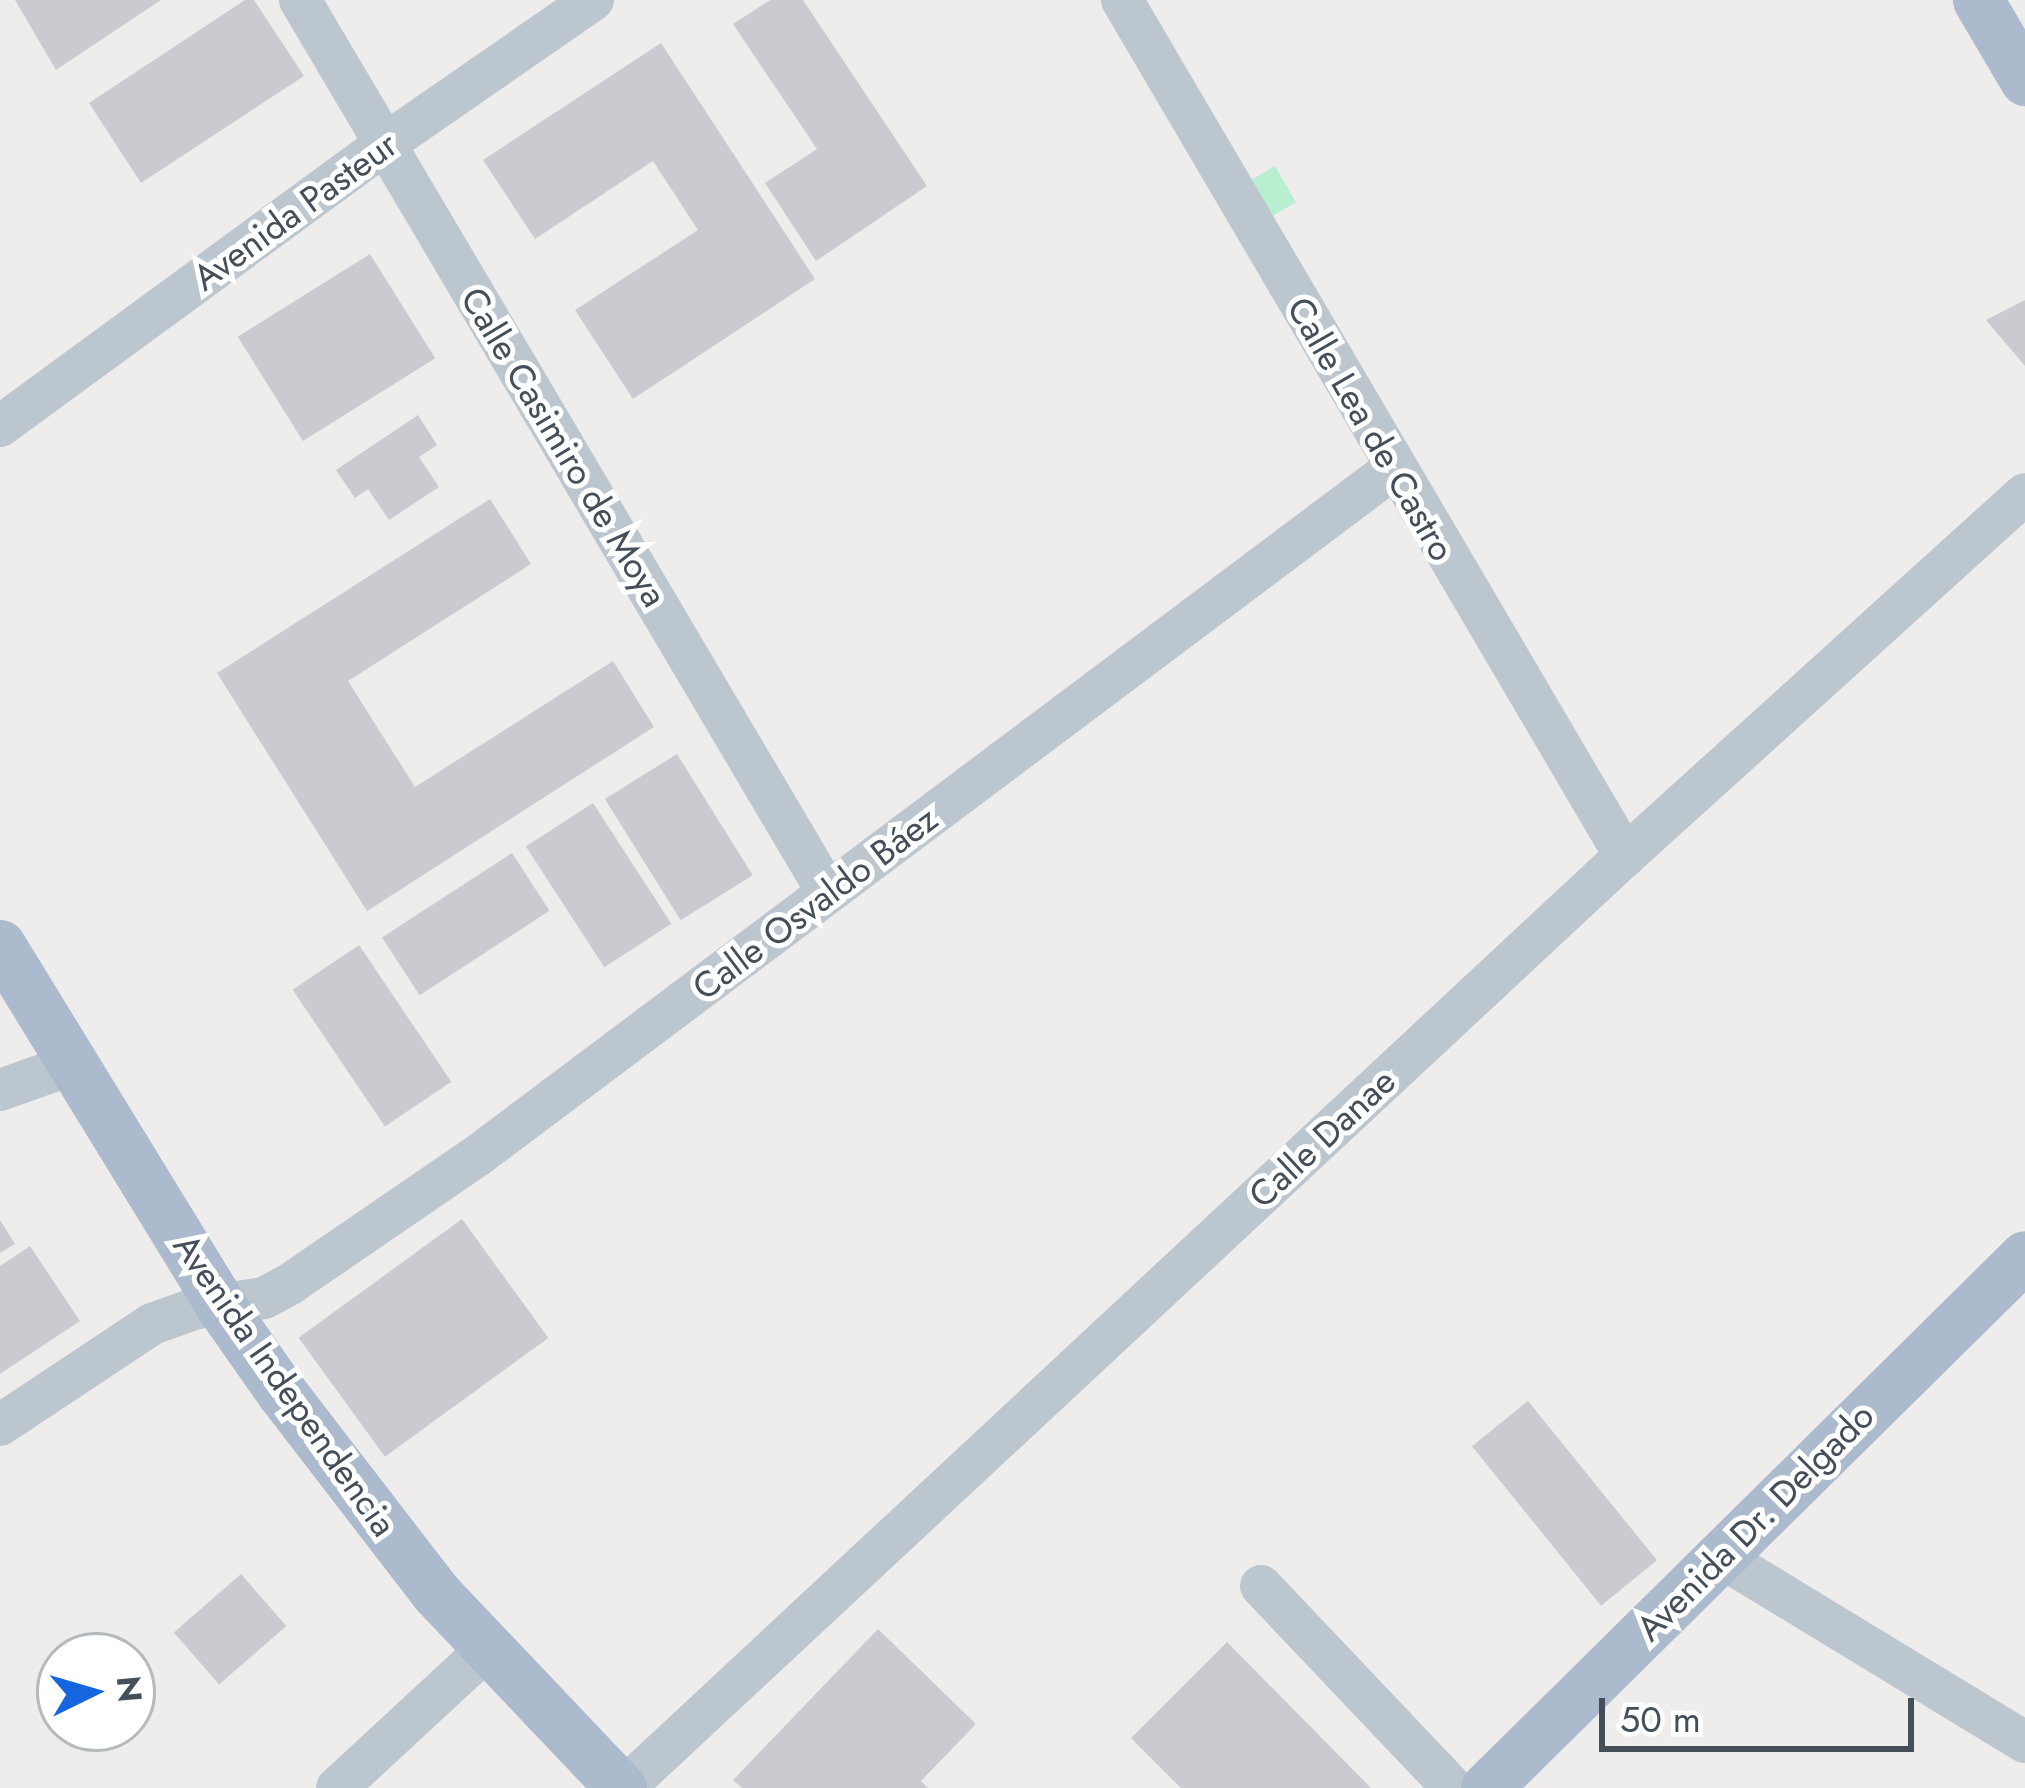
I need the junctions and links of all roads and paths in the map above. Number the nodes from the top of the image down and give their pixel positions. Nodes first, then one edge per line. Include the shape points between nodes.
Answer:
1 (300, 0) edge
2 (593, 0) edge
3 (1123, 0) edge
4 (1978, 0) edge
5 (2025, 80) edge
6 (385, 144) junction
7 (0, 426) edge
8 (1394, 470) junction
9 (2025, 494) edge
10 (1625, 856) junction
11 (828, 893) junction
12 (0, 945) edge
13 (73, 1064) junction
14 (0, 1090) edge
15 (2025, 1256) edge
16 (221, 1306) junction
17 (0, 1425) edge
18 (1720, 1556) junction
19 (1261, 1586) dead end
20 (488, 1648) junction
21 (2025, 1742) edge
22 (337, 1788) edge
23 (622, 1788) edge
24 (1453, 1788) edge
25 (1486, 1788) edge

1 - 6 street, Calle Casimiro de Moya
2 - 6 street, Avenida Pasteur
3 - 8 street, Calle Lea de Castro
4 - 5 main road
6 - 7 street, Avenida Pasteur
6 - 11 street, Calle Casimiro de Moya
8 - 10 street, Calle Lea de Castro
8 - 11 street, Calle Osvaldo Báez
9 - 10 street, Calle Danae
10 - 23 street, Calle Danae
11 - 16 street, Calle Osvaldo Báez via 477,1156 264,1298
12 - 13 main road, Avenida Independencia
13 - 14 street
13 - 16 main road, Avenida Independencia
15 - 18 main road, Avenida Dr. Delgado
16 - 17 street, Calle Osvaldo Báez via 152,1324
16 - 20 main road, Avenida Independencia via 422,1575
18 - 21 street
18 - 25 main road, Avenida Dr. Delgado
19 - 24 street
20 - 22 street
20 - 23 main road, Avenida Independencia

